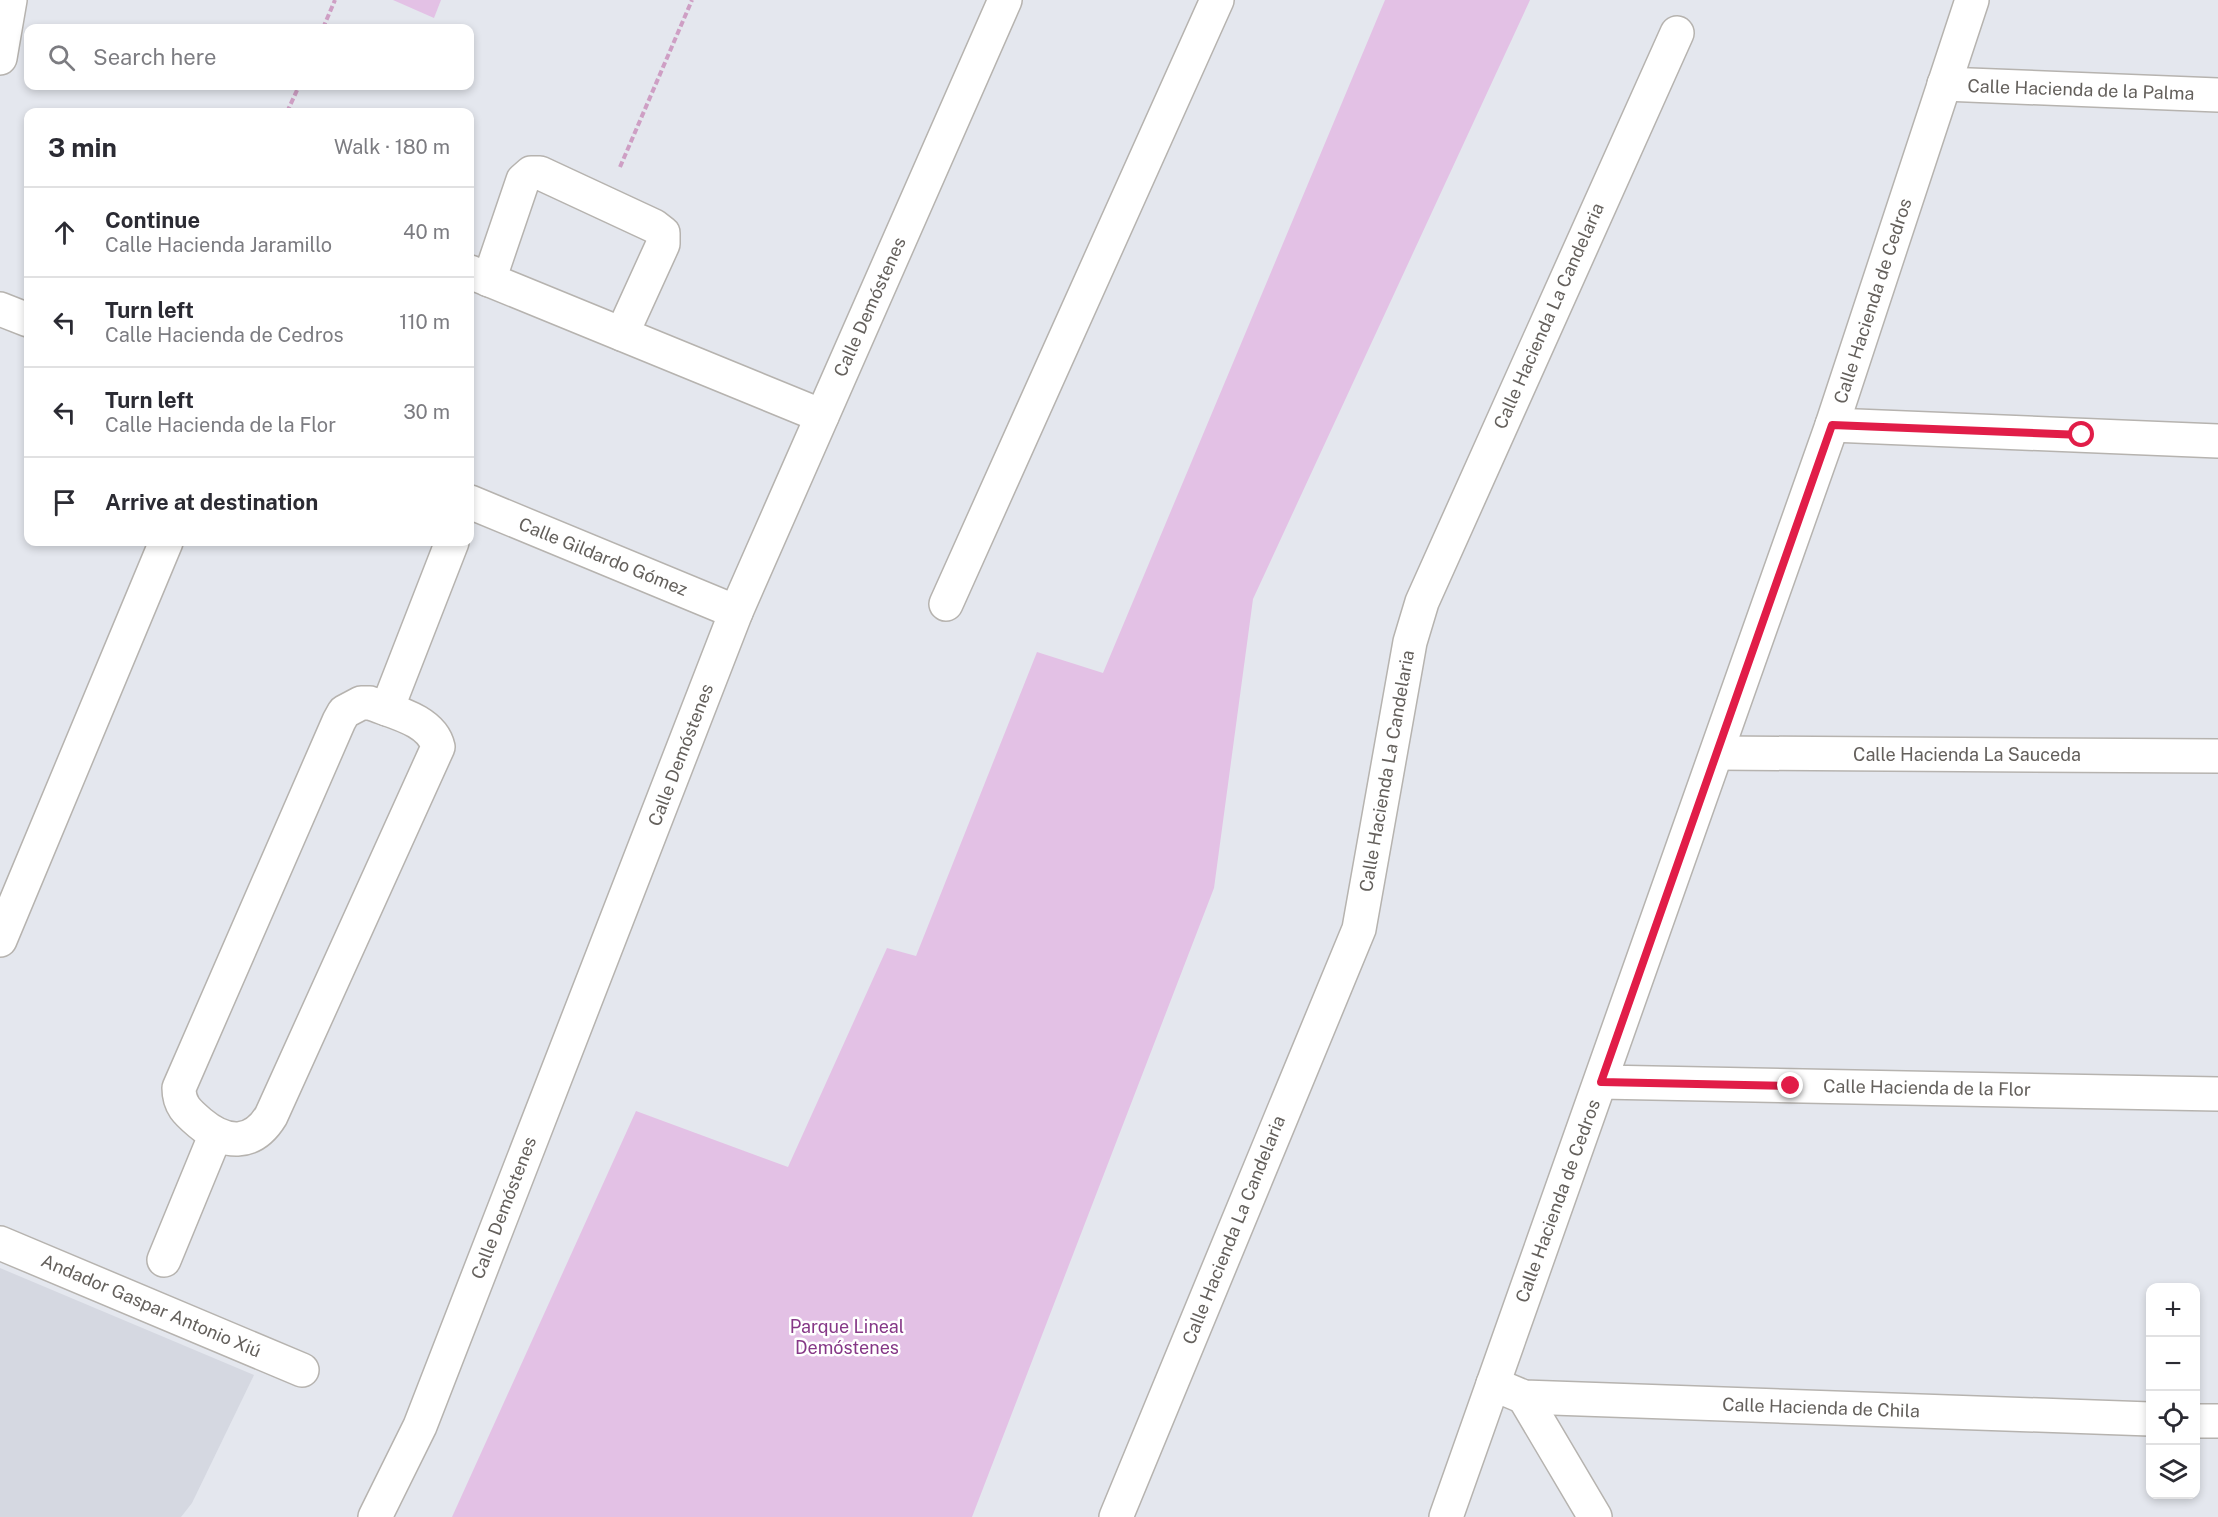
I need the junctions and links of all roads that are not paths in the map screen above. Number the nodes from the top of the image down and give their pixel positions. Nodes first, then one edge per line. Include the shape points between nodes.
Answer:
1 (10, 0) edge
2 (1005, 0) edge
3 (1217, 0) edge
4 (1972, 0) edge
5 (1677, 33) dead end
6 (0, 58) edge
7 (1944, 84) junction
8 (2218, 95) edge
9 (479, 276) edge
10 (0, 309) edge
11 (24, 318) edge
12 (622, 334) junction
13 (822, 416) junction
14 (1832, 425) junction
15 (2218, 441) edge
16 (474, 504) edge
17 (164, 546) edge
18 (450, 546) edge
19 (946, 604) dead end
20 (736, 612) junction
21 (387, 709) junction
22 (1717, 753) junction
23 (2218, 756) edge
24 (0, 940) edge
25 (1601, 1082) junction
26 (2218, 1094) edge
27 (215, 1136) junction
28 (0, 1243) edge
29 (164, 1260) dead end
30 (302, 1370) dead end
31 (1493, 1384) junction
32 (1524, 1397) junction
33 (2146, 1419) edge
34 (2200, 1421) edge
35 (2218, 1422) edge
36 (375, 1517) edge
37 (1116, 1517) edge
38 (1446, 1517) edge
39 (1595, 1517) edge

1 - 6 street
2 - 13 street, Calle Demóstenes
3 - 19 street
4 - 7 street, Calle Hacienda de Cedros
5 - 37 street, Calle Hacienda La Candelaria via 1422,602 1410,642 1359,929
7 - 8 street, Calle Hacienda de la Palma
7 - 14 street, Calle Hacienda de Cedros
9 - 12 street
9 - 12 street via 523,180 531,173 540,173 663,233
10 - 11 street
12 - 13 street
13 - 20 street, Calle Demóstenes
14 - 15 street
14 - 22 street, Calle Hacienda de Cedros
16 - 20 street, Calle Gildardo Gómez
17 - 24 street
18 - 21 street
20 - 36 street, Calle Demóstenes via 420,1426
21 - 27 street via 361,703 344,712 339,721 179,1088 182,1106
21 - 27 street via 426,726 438,747 271,1116 265,1126 248,1138
22 - 23 street, Calle Hacienda La Sauceda
22 - 25 street, Calle Hacienda de Cedros
25 - 26 street, Calle Hacienda de la Flor
25 - 31 street, Calle Hacienda de Cedros
27 - 29 street
28 - 30 street, Andador Gaspar Antonio Xiú
31 - 32 street, Calle Hacienda de Chila
31 - 38 street, Calle Hacienda de Cedros
32 - 33 street, Calle Hacienda de Chila
32 - 39 street
34 - 35 street

